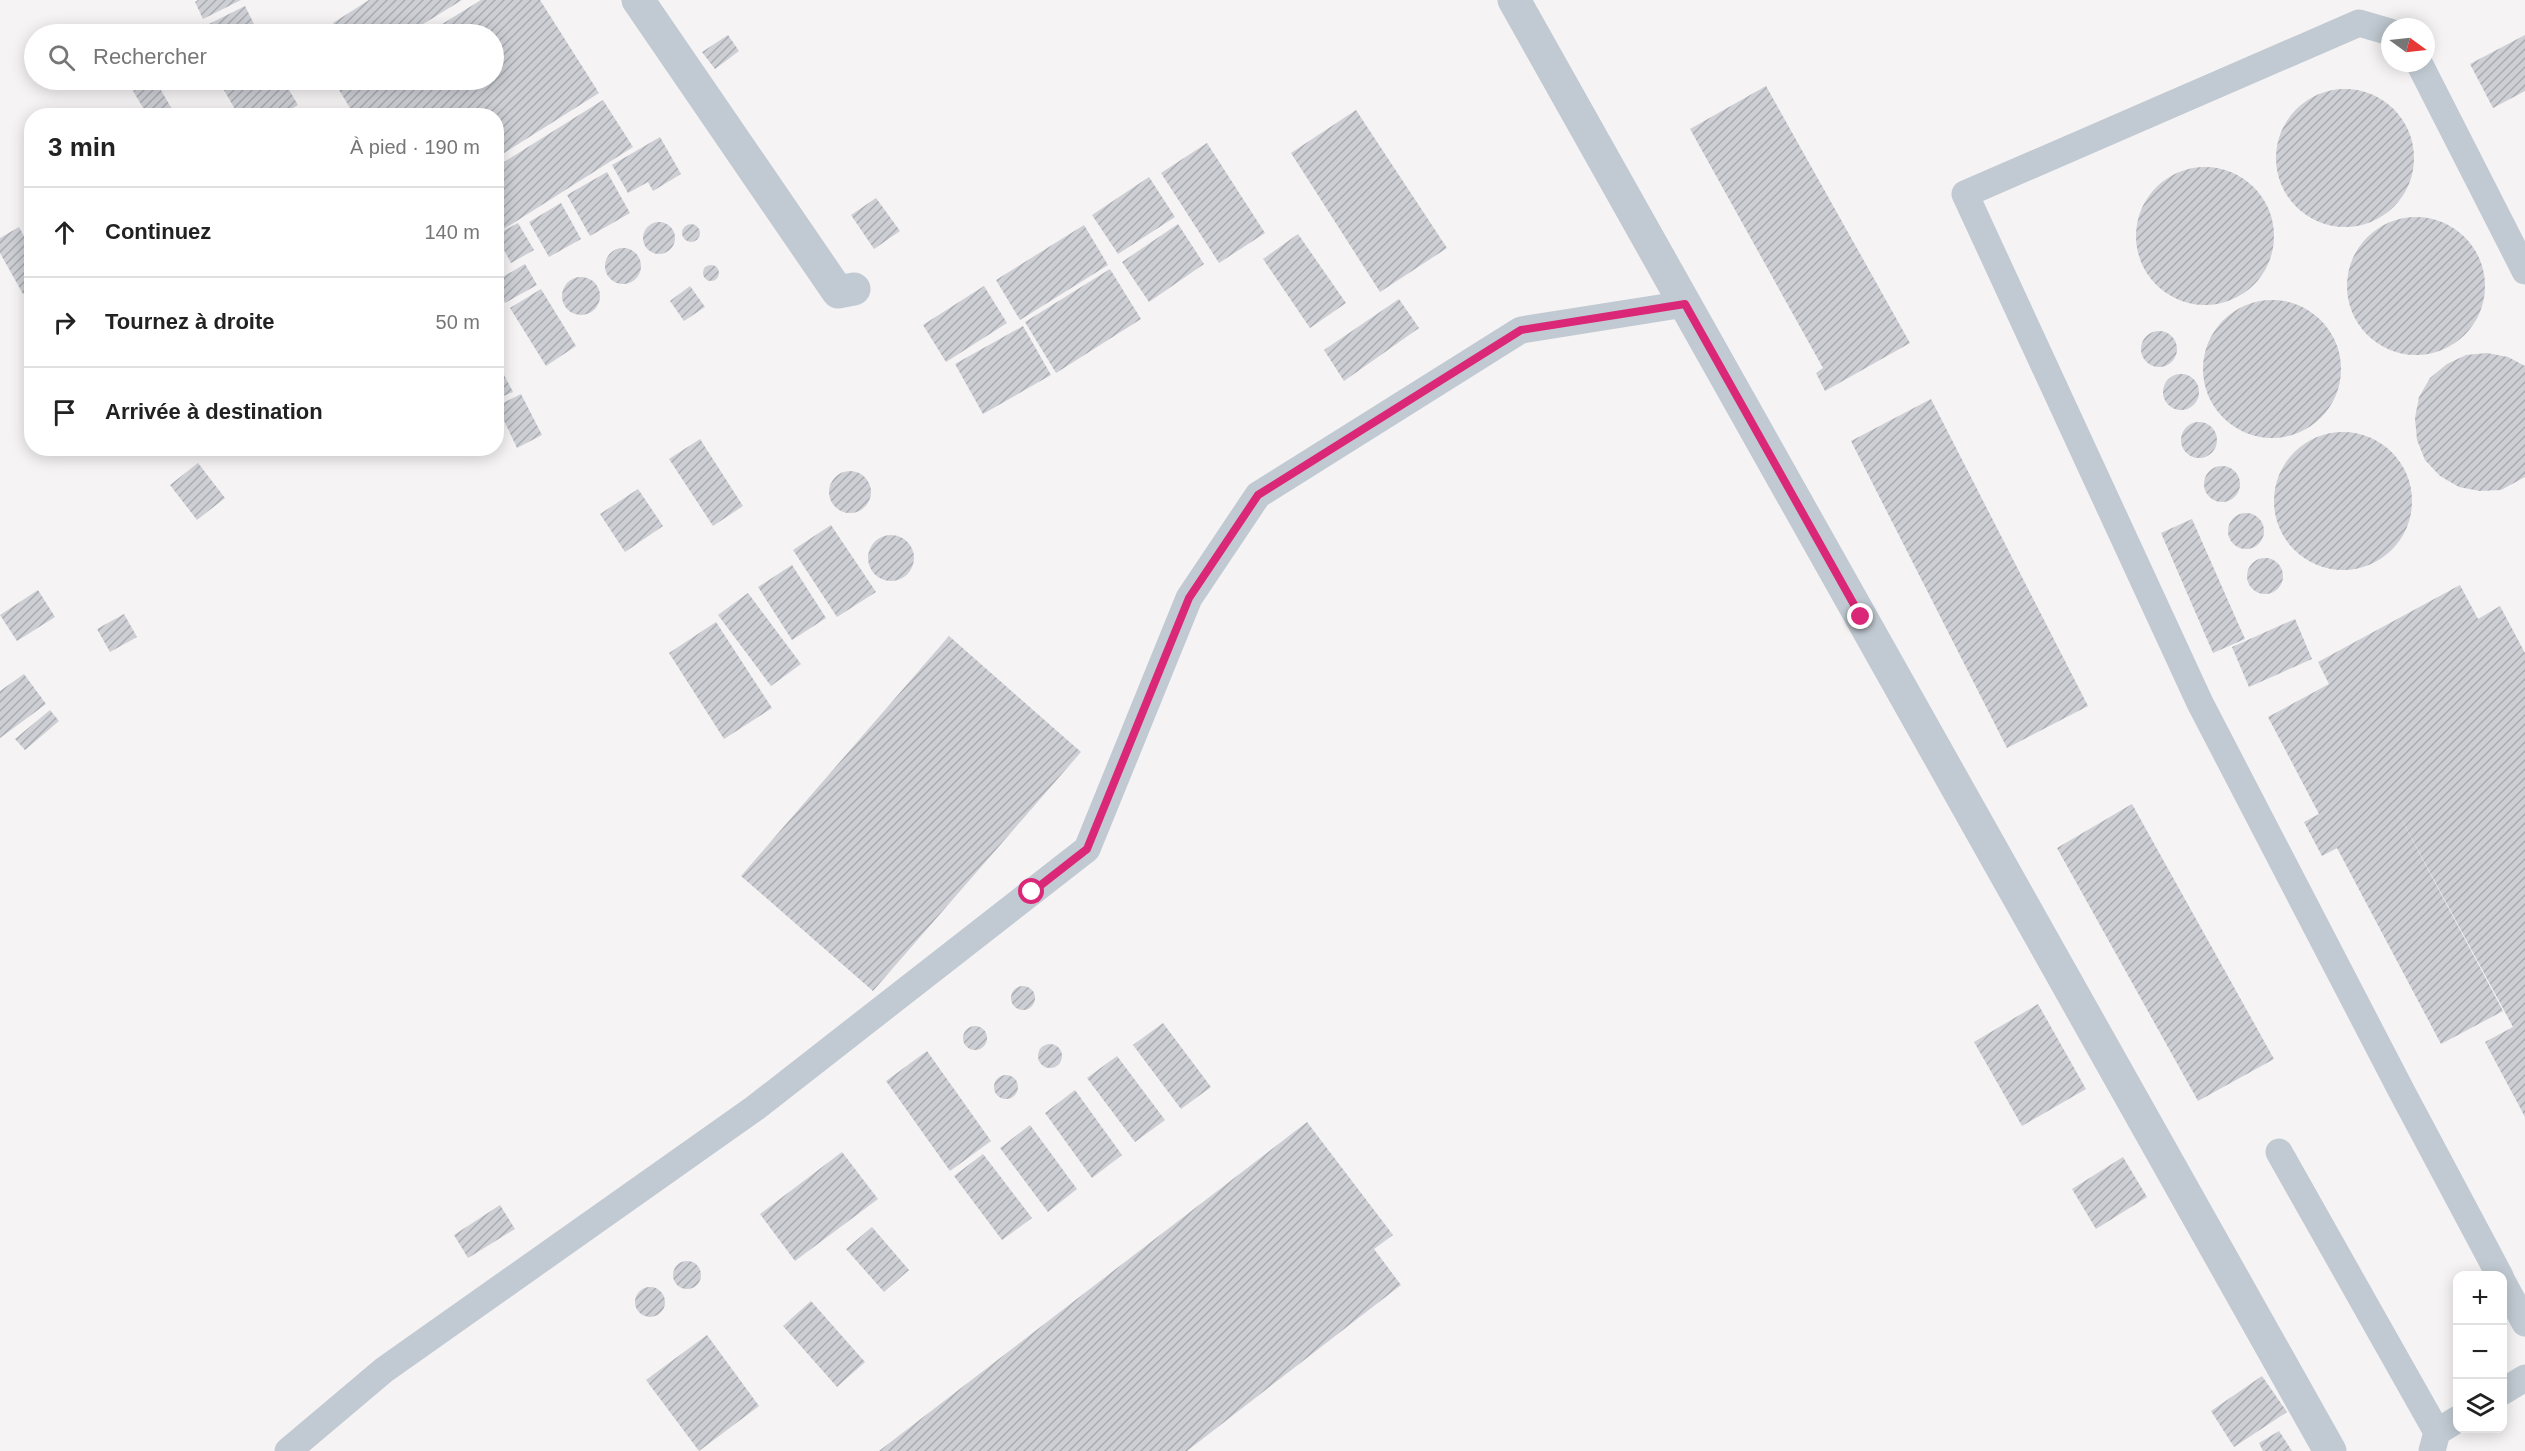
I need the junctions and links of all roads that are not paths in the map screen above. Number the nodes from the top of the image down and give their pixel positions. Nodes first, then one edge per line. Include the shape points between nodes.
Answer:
1 (638, 0) edge
2 (1514, 0) edge
3 (2381, 29) edge
4 (2424, 72) edge
5 (2525, 271) edge
6 (854, 289) dead end
7 (1685, 304) junction
8 (2279, 1152) dead end
9 (2498, 1271) edge
10 (2507, 1290) edge
11 (2525, 1323) edge
12 (2525, 1378) edge
13 (2507, 1389) edge
14 (2442, 1434) edge
15 (288, 1451) edge
16 (2330, 1451) edge

1 - 6 street via 838,292
2 - 7 street
3 - 9 lane via 2359,23 1965,194 2200,703
4 - 5 lane
7 - 15 lane via 1521,330 1258,495 1189,598 1087,849 755,1108 384,1370
7 - 16 street
8 - 14 lane
10 - 11 lane
12 - 13 lane

